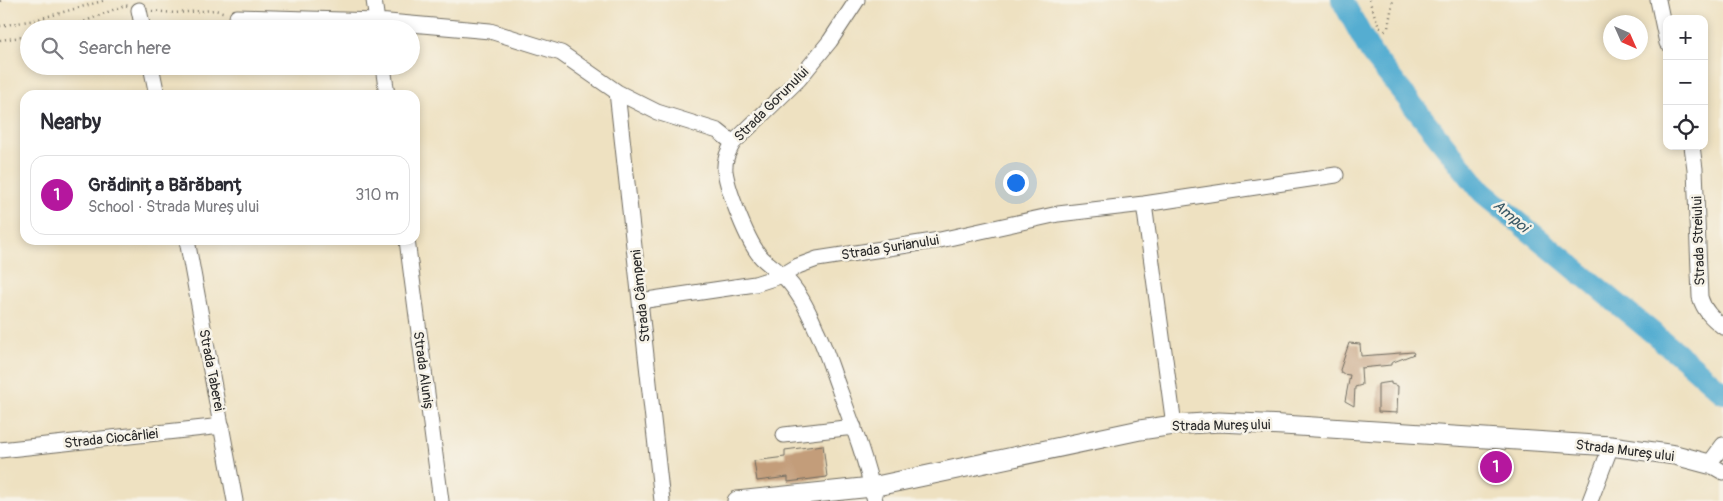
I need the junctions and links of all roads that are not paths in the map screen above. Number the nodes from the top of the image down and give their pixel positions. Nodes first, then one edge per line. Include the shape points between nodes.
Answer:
1 (374, 0) edge
2 (857, 0) edge
3 (1658, 0) edge
4 (139, 10) road end
5 (237, 17) road end
6 (141, 20) edge
7 (290, 20) edge
8 (377, 20) edge
9 (1663, 24) edge
10 (420, 27) edge
11 (153, 75) edge
12 (384, 75) edge
13 (156, 90) edge
14 (386, 90) edge
15 (617, 92) junction
16 (733, 142) junction
17 (1693, 150) edge
18 (1336, 176) dead end
19 (1144, 204) junction
20 (188, 245) edge
21 (407, 245) edge
22 (783, 275) junction
23 (640, 301) junction
24 (1723, 327) edge
25 (1174, 425) junction
26 (222, 426) junction
27 (854, 427) junction
28 (784, 436) dead end
29 (1723, 444) edge
30 (1610, 446) junction
31 (0, 450) edge
32 (1716, 468) edge
33 (874, 494) edge
34 (235, 501) edge
35 (441, 501) edge
36 (662, 501) edge
37 (737, 501) edge
38 (1590, 501) edge

1 - 8 street
2 - 16 street, Strada Gorunului via 799,79
3 - 9 street
4 - 6 street
5 - 7 street
10 - 15 street via 490,30 536,44 561,53
11 - 13 street
12 - 14 street
15 - 16 street via 657,112 718,131
15 - 23 street, Strada Câmpeni
16 - 22 street, Strada Gorunului via 726,154 725,170 738,212 761,258
17 - 24 street, Strada Streiului via 1700,297 1708,314
18 - 19 street, Strada Șurianului
19 - 22 street, Strada Șurianului via 1058,214 940,240 817,259
19 - 25 street
20 - 26 street, Strada Taberei
21 - 35 street, Strada Aluniș
22 - 23 street, Strada Șurianului via 755,284
22 - 27 street, Strada Gorunului via 818,331
23 - 36 street, Strada Câmpeni
25 - 30 street, Strada Mureșului via 1219,422 1283,425
25 - 33 street, Strada Mureșului via 1140,430
26 - 31 street, Strada Ciocârliei
26 - 34 street, Strada Taberei
27 - 28 street
27 - 33 street, Strada Gorunului
29 - 32 street
30 - 32 street, Strada Mureșului via 1675,455
30 - 38 street
33 - 37 street, Strada Mureșului

